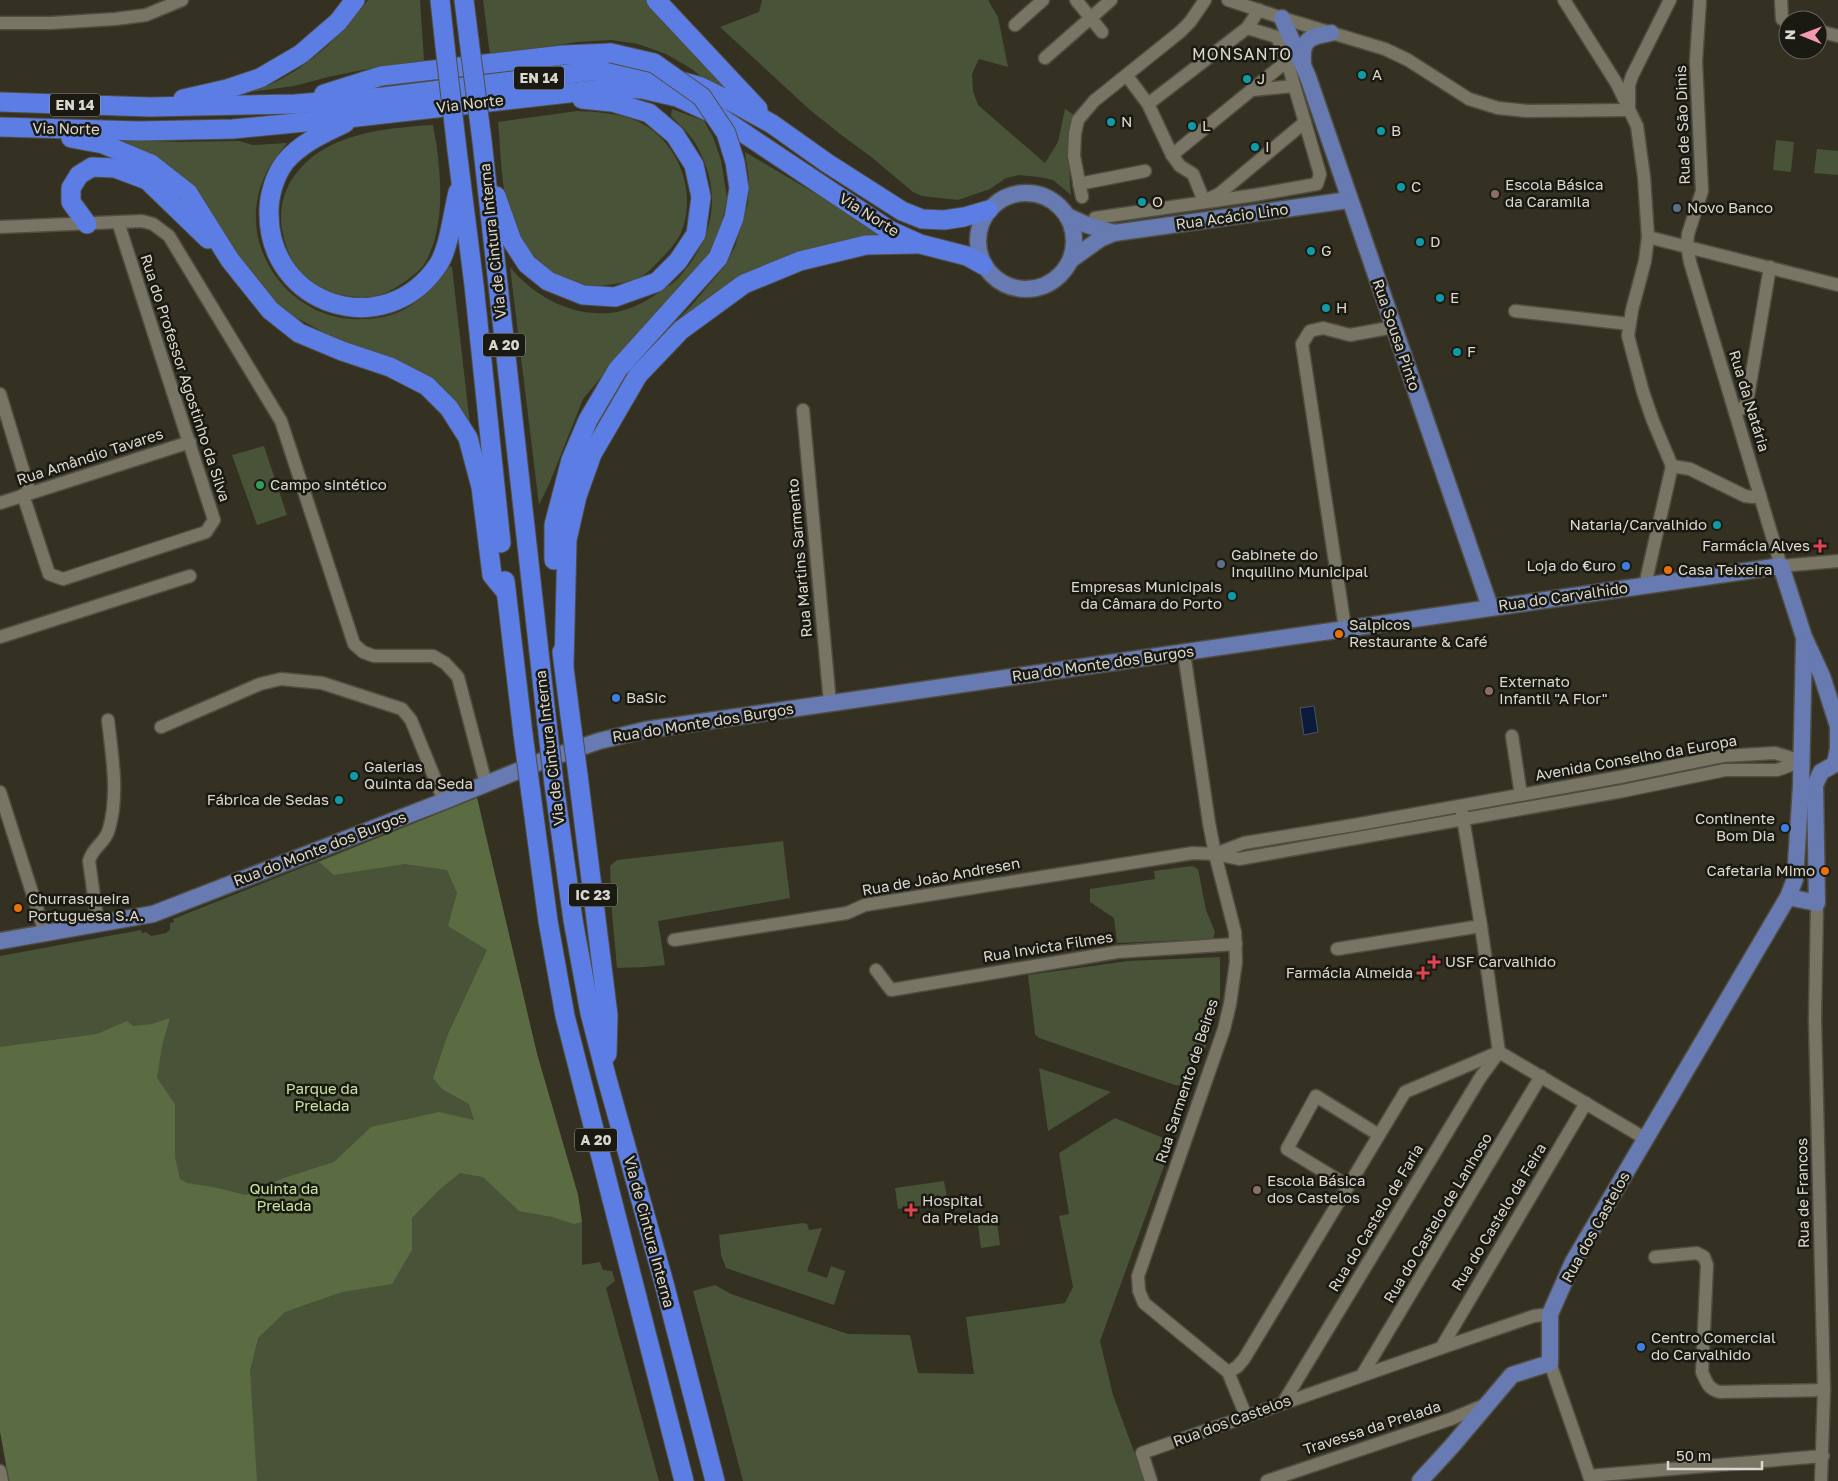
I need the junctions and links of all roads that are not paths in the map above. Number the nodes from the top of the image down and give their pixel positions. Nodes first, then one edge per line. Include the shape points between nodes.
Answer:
1 (182, 0) edge
2 (355, 0) edge
3 (440, 0) edge
4 (464, 0) edge
5 (656, 0) edge
6 (1043, 0) edge
7 (1076, 0) edge
8 (1111, 0) edge
9 (1205, 0) edge
10 (1228, 0) edge
11 (1564, 0) edge
12 (1670, 0) edge
13 (1700, 0) edge
14 (1260, 10) junction
15 (1091, 18) junction
16 (1282, 18) junction
17 (0, 23) edge
18 (1014, 25) dead end
19 (1247, 28) junction
20 (1102, 32) dead end
21 (1331, 33) junction
22 (1045, 58) dead end
23 (1295, 62) junction
24 (1127, 76) junction
25 (1294, 86) junction
26 (1252, 90) junction
27 (556, 93) junction
28 (0, 102) edge
29 (295, 104) junction
30 (1148, 104) junction
31 (150, 107) junction
32 (1629, 110) junction
33 (357, 117) junction
34 (1305, 122) junction
35 (772, 124) junction
36 (8, 128) edge
37 (483, 150) junction
38 (1172, 155) junction
39 (1145, 170) dead end
40 (461, 181) junction
41 (1080, 184) junction
42 (1082, 198) dead end
43 (1349, 200) junction
44 (1204, 202) junction
45 (988, 210) junction
46 (1068, 216) junction
47 (1095, 218) dead end
48 (118, 222) junction
49 (87, 224) junction
50 (0, 227) edge
51 (1114, 233) junction
52 (1648, 237) junction
53 (920, 244) junction
54 (1687, 246) junction
55 (1072, 258) junction
56 (230, 260) junction
57 (984, 265) junction
58 (1770, 267) junction
59 (1838, 285) edge
60 (1515, 310) dead end
61 (1629, 324) junction
62 (1394, 327) junction
63 (0, 394) edge
64 (803, 410) dead end
65 (1735, 412) junction
66 (190, 442) junction
67 (1672, 466) junction
68 (26, 494) junction
69 (1760, 495) junction
70 (0, 503) edge
71 (1838, 561) edge
72 (1781, 566) junction
73 (190, 576) dead end
74 (1644, 585) junction
75 (506, 592) junction
76 (1490, 607) junction
77 (1344, 628) junction
78 (0, 637) edge
79 (1804, 637) junction
80 (1184, 653) junction
81 (564, 664) junction
82 (830, 703) junction
83 (108, 720) dead end
84 (161, 727) dead end
85 (1512, 736) dead end
86 (1802, 760) junction
87 (1837, 765) edge
88 (486, 784) junction
89 (0, 792) edge
90 (1521, 795) junction
91 (444, 801) junction
92 (1460, 806) junction
93 (1463, 820) junction
94 (1215, 854) junction
95 (1795, 879) junction
96 (1816, 884) junction
97 (1788, 897) junction
98 (1816, 903) junction
99 (98, 925) junction
100 (1481, 926) junction
101 (45, 932) junction
102 (674, 940) dead end
103 (0, 941) edge
104 (1236, 944) junction
105 (1338, 949) dead end
106 (876, 970) dead end
107 (1499, 1052) junction
108 (1541, 1076) junction
109 (607, 1079) junction
110 (1586, 1104) junction
111 (1379, 1134) junction
112 (1646, 1139) junction
113 (1348, 1186) junction
114 (1655, 1257) dead end
115 (1550, 1314) junction
116 (1441, 1348) junction
117 (1550, 1363) junction
118 (1228, 1372) junction
119 (1362, 1375) junction
120 (1824, 1390) junction
121 (1283, 1403) junction
122 (1487, 1404) junction
123 (1246, 1416) junction
124 (1822, 1456) junction
125 (0, 1471) edge
126 (1590, 1478) edge
127 (2, 1481) edge
128 (684, 1481) edge
129 (715, 1481) edge
130 (1151, 1481) edge
131 (1267, 1481) edge
132 (1420, 1481) edge
133 (1822, 1481) edge

1 - 17 street via 146,15 123,18
2 - 31 highway via 338,22 300,54 260,78
3 - 40 highway, Via de Cintura Interna / A 20, bridge
4 - 37 highway, Via de Cintura Interna / A 20, bridge
5 - 35 highway
6 - 18 street
7 - 15 street
8 - 15 street
9 - 24 street via 1180,32
10 - 14 street
11 - 32 street via 1613,77
12 - 32 street via 1632,76
13 - 54 street, Rua de São Dinis via 1696,61 1702,191 1690,222
14 - 16 street
14 - 19 street
15 - 20 street
15 - 22 street
16 - 21 street
16 - 23 main road, Rua Sousa Pinto
19 - 23 street via 1277,37
19 - 30 street
21 - 23 main road via 1315,36 1304,44
21 - 32 street via 1385,49 1408,60 1454,91 1482,104 1520,111
23 - 25 street
23 - 26 street
23 - 43 main road, Rua Sousa Pinto
24 - 30 street
24 - 41 street via 1094,101 1078,120 1074,156
25 - 26 street
25 - 34 street
26 - 38 street
27 - 33 highway, Via Norte / EN 14
27 - 37 highway via 586,101 612,102 648,113 676,135 694,166 701,197 696,234 678,261 657,282 615,296 583,295 548,281 527,264 512,241
27 - 53 highway, Via Norte / EN 14 via 612,88 677,96 718,116 890,230
28 - 31 highway, Via Norte / EN 14
29 - 31 highway, Via Norte / EN 14
29 - 35 highway, Via Norte / EN 14 via 383,97 592,71 656,74 701,87
29 - 81 highway, bridge via 381,76 611,52 654,63 702,97 726,133 739,188 734,218 718,258 618,368 588,420 571,460 554,525 556,602
30 - 38 street
32 - 52 street via 1637,126
33 - 36 highway, Via Norte / EN 14 via 233,129
33 - 40 highway via 311,139 286,161 277,175 269,200 268,228 277,257 291,278 313,296 352,307 380,306 402,298 421,284 438,264 447,241
34 - 44 street via 1219,194
34 - 44 street via 1320,174 1317,184
35 - 45 highway, Via Norte / EN 14 via 902,212 922,219 944,220
36 - 56 highway via 103,144 151,164 188,194
37 - 109 highway, Via de Cintura Interna / A 20, bridge via 554,784 581,968
38 - 44 street via 1180,166 1193,174
39 - 41 street
40 - 75 highway, Via de Cintura Interna / A 20
41 - 42 street
43 - 51 main road, Rua Acácio Lino
43 - 62 main road, Rua Sousa Pinto
44 - 47 street
45 - 46 main road via 1000,199 1014,193 1030,192 1058,204
45 - 57 main road via 977,237
46 - 51 main road, Rua Acácio Lino
46 - 55 main road via 1073,228
48 - 49 street
48 - 66 street, Rua do Professor Agostinho da Silva
48 - 88 street via 153,224 168,236 281,421 354,644 374,656 432,656 458,677
49 - 50 street
49 - 56 highway via 71,202 71,188 79,175 92,167 115,168 147,180
51 - 55 main road, Rua Acácio Lino
52 - 54 street
52 - 61 street
53 - 57 highway, Via Norte / EN 14 via 967,256
53 - 81 highway via 866,245 800,261 744,284 681,330 638,375 592,454 577,496 567,540
54 - 58 street
54 - 65 street, Rua da Natária
55 - 57 main road via 1054,280 1024,290 994,278
56 - 75 highway via 270,310 299,333 390,367 427,386 449,408 468,438 481,487 492,575
58 - 59 street
58 - 65 street via 1747,402
60 - 61 street
61 - 67 street via 1630,348 1643,392
62 - 76 main road, Rua Sousa Pinto
62 - 77 street via 1350,335 1323,328 1310,331 1302,344
63 - 68 street
64 - 82 street, Rua Martins Sarmento
65 - 69 street, Rua da Natária
66 - 68 street, Rua Amândio Tavares
66 - 68 street, Rua do Professor Agostinho da Silva via 214,520 206,532 63,579 49,574
67 - 69 street via 1690,469 1745,496
67 - 74 street
68 - 70 street, Rua Amândio Tavares
69 - 72 street, Rua da Natária
71 - 72 street
72 - 74 main road, Rua do Carvalhido
72 - 79 main road
73 - 78 street
74 - 76 main road, Rua do Carvalhido
75 - 128 highway, Via de Cintura Interna / A 20, bridge via 548,921 565,1016
76 - 77 main road, Rua do Carvalhido
77 - 80 main road, Rua do Monte dos Burgos
79 - 86 main road, Rua dos Castelos
79 - 87 main road via 1822,676 1838,726
80 - 82 main road, Rua do Monte dos Burgos
80 - 94 street, Rua Sarmento de Beires
81 - 109 highway, IC 23, bridge via 608,1015
82 - 88 main road, Rua do Monte dos Burgos via 645,730 599,741
83 - 99 street via 114,782 110,829 105,841 91,852 89,861
84 - 91 street via 260,684 281,679 322,683 402,710 411,720
85 - 90 street
86 - 87 main road
86 - 90 street, Avenida Conselho da Europa via 1775,753 1724,756
86 - 93 street, Avenida Conselho da Europa via 1777,770 1725,770
86 - 95 main road, Rua dos Castelos
87 - 96 main road via 1821,772 1815,785
88 - 91 main road, Rua do Monte dos Burgos
89 - 101 street
90 - 92 street, Avenida Conselho da Europa
91 - 99 main road, Rua do Monte dos Burgos via 161,911
92 - 93 street
92 - 94 street, Avenida Conselho da Europa via 1244,843
93 - 94 street, Avenida Conselho da Europa via 1239,859
93 - 100 street
94 - 102 street, Rua de João Andresen via 1187,854 872,904 847,913
94 - 104 street, Rua Sarmento de Beires
95 - 96 main road via 1804,884
95 - 97 main road, Rua dos Castelos
96 - 98 main road
97 - 98 main road
97 - 112 main road, Rua dos Castelos
98 - 120 street, Rua de Francos via 1815,1019
99 - 101 main road, Rua do Monte dos Burgos
100 - 105 street
100 - 107 street
101 - 103 main road, Rua do Monte dos Burgos
104 - 106 street, Rua Invicta Filmes via 1117,952 891,990
104 - 118 street, Rua Sarmento de Beires via 1236,962 1224,1029 1138,1276 1144,1302
107 - 108 street
107 - 111 street via 1405,1092
107 - 121 street, Rua do Castelo de Faria
108 - 110 street
108 - 119 street, Rua do Castelo de Lanhoso
109 - 129 highway, Via de Cintura Interna / A 20 via 662,1274
110 - 112 street
110 - 116 street, Rua do Castelo da Feira
111 - 113 street
111 - 113 street via 1316,1096 1287,1149
112 - 115 main road, Rua dos Castelos via 1573,1262
113 - 118 street via 1244,1359
114 - 120 street via 1697,1253 1707,1265 1702,1372 1712,1390
115 - 116 street, Rua dos Castelos via 1534,1316
115 - 117 main road
116 - 119 street, Rua dos Castelos
117 - 122 main road via 1512,1375
117 - 126 street
118 - 123 street, Rua Sarmento de Beires
119 - 121 street, Rua dos Castelos
120 - 124 street, Rua de Francos
121 - 123 street, Rua dos Castelos
122 - 131 street, Travessa da Prelada
122 - 132 main road
123 - 130 street, Rua dos Castelos via 1142,1453
124 - 126 street
124 - 133 street, Rua de Francos
125 - 127 street

